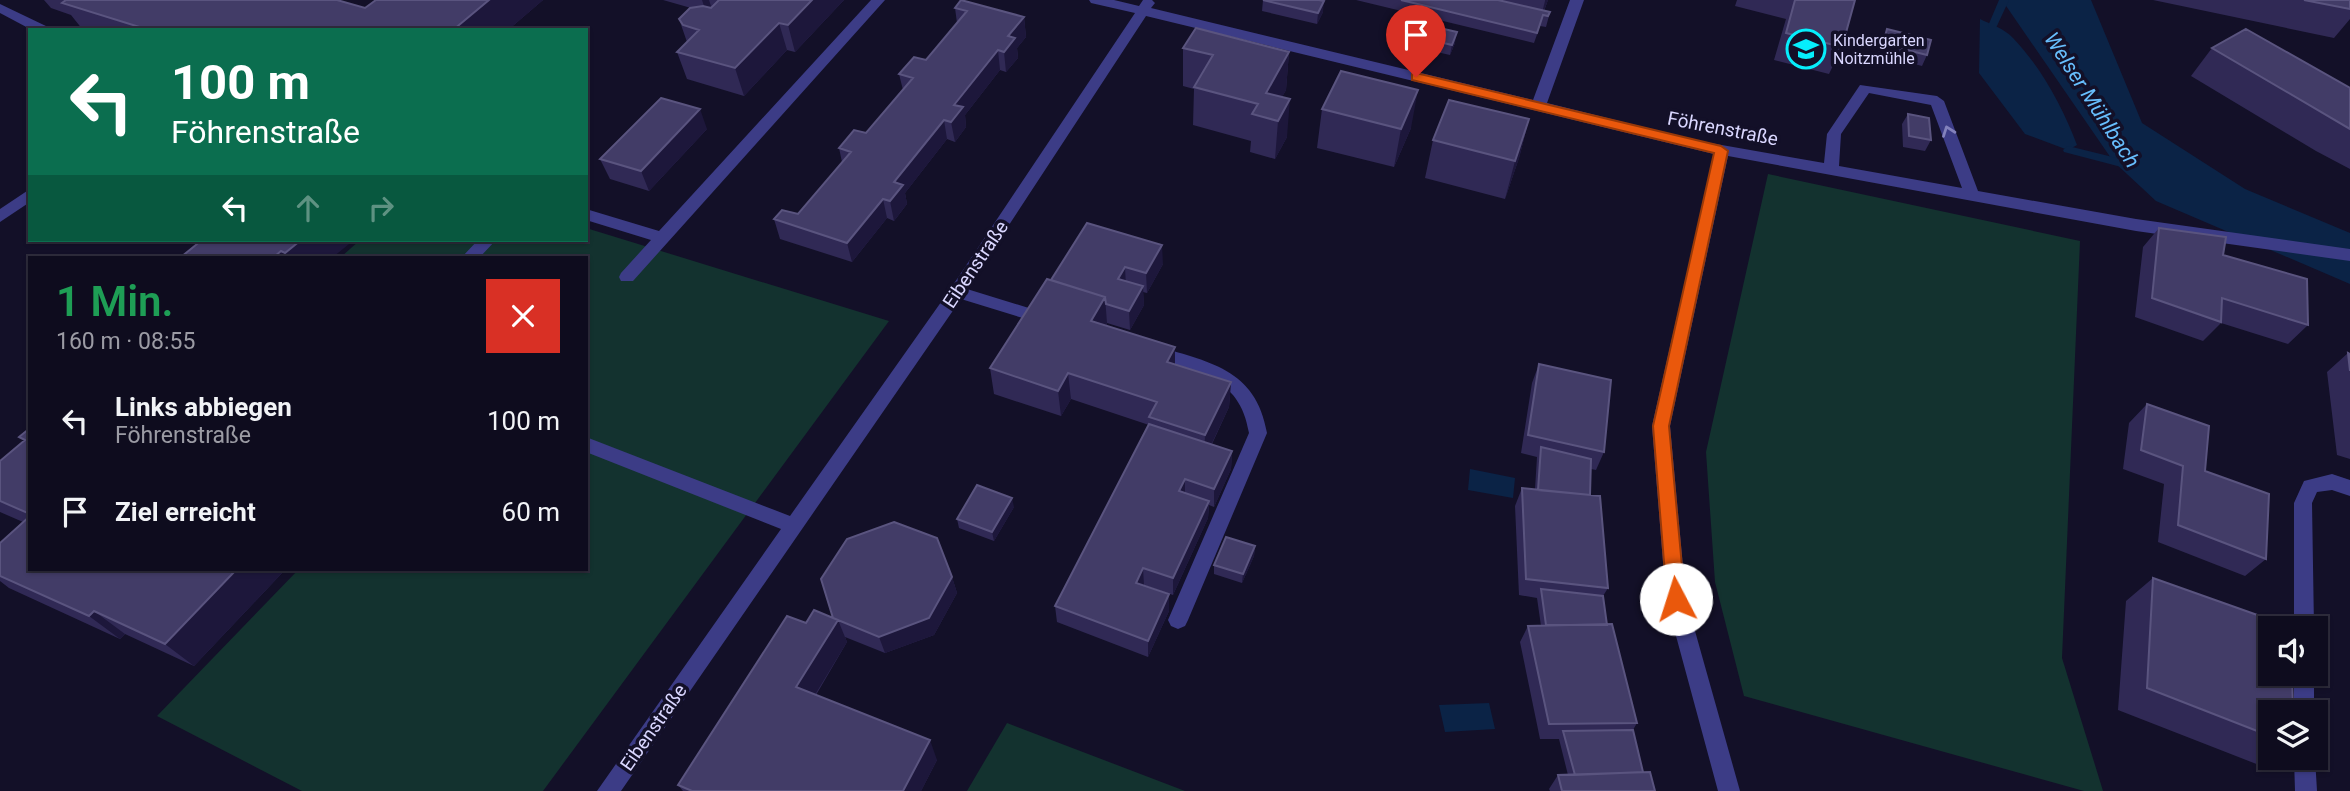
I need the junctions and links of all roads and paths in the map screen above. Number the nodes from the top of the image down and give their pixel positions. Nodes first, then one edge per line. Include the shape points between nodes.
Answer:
1 (878, 0) edge
2 (1096, 0) edge
3 (1577, 0) edge
4 (1147, 5) edge
5 (0, 8) edge
6 (39, 28) edge
7 (1538, 107) junction
8 (1721, 151) junction
9 (1831, 170) junction
10 (1972, 195) junction
11 (28, 196) edge
12 (588, 215) edge
13 (0, 217) edge
14 (662, 238) junction
15 (486, 242) edge
16 (2350, 255) edge
17 (471, 256) edge
18 (627, 276) dead end
19 (957, 292) junction
20 (1042, 318) edge
21 (1136, 347) edge
22 (588, 445) edge
23 (2350, 488) edge
24 (795, 526) junction
25 (2304, 616) edge
26 (1178, 620) dead end
27 (2305, 770) edge
28 (608, 791) edge
29 (1728, 791) edge
30 (2306, 791) edge

1 - 14 street
2 - 4 street, Föhrenstraße
3 - 7 street
4 - 7 street, Föhrenstraße
4 - 19 street, Eibenstraße
5 - 6 street
7 - 8 street, Föhrenstraße
8 - 9 street, Föhrenstraße
8 - 29 street via 1661,426 1676,599
9 - 10 street, Föhrenstraße
10 -> 9 street via 1937,101 1865,88 1835,134
10 - 16 street, Föhrenstraße via 2136,225
11 - 13 street
12 - 14 street
14 - 18 street
15 - 17 street
19 - 20 street
19 - 24 street, Eibenstraße
21 - 26 street via 1220,374 1250,399 1257,414 1258,433
22 - 24 street
23 - 25 street via 2332,482 2311,486 2303,503
24 - 28 street, Eibenstraße
27 - 30 street

